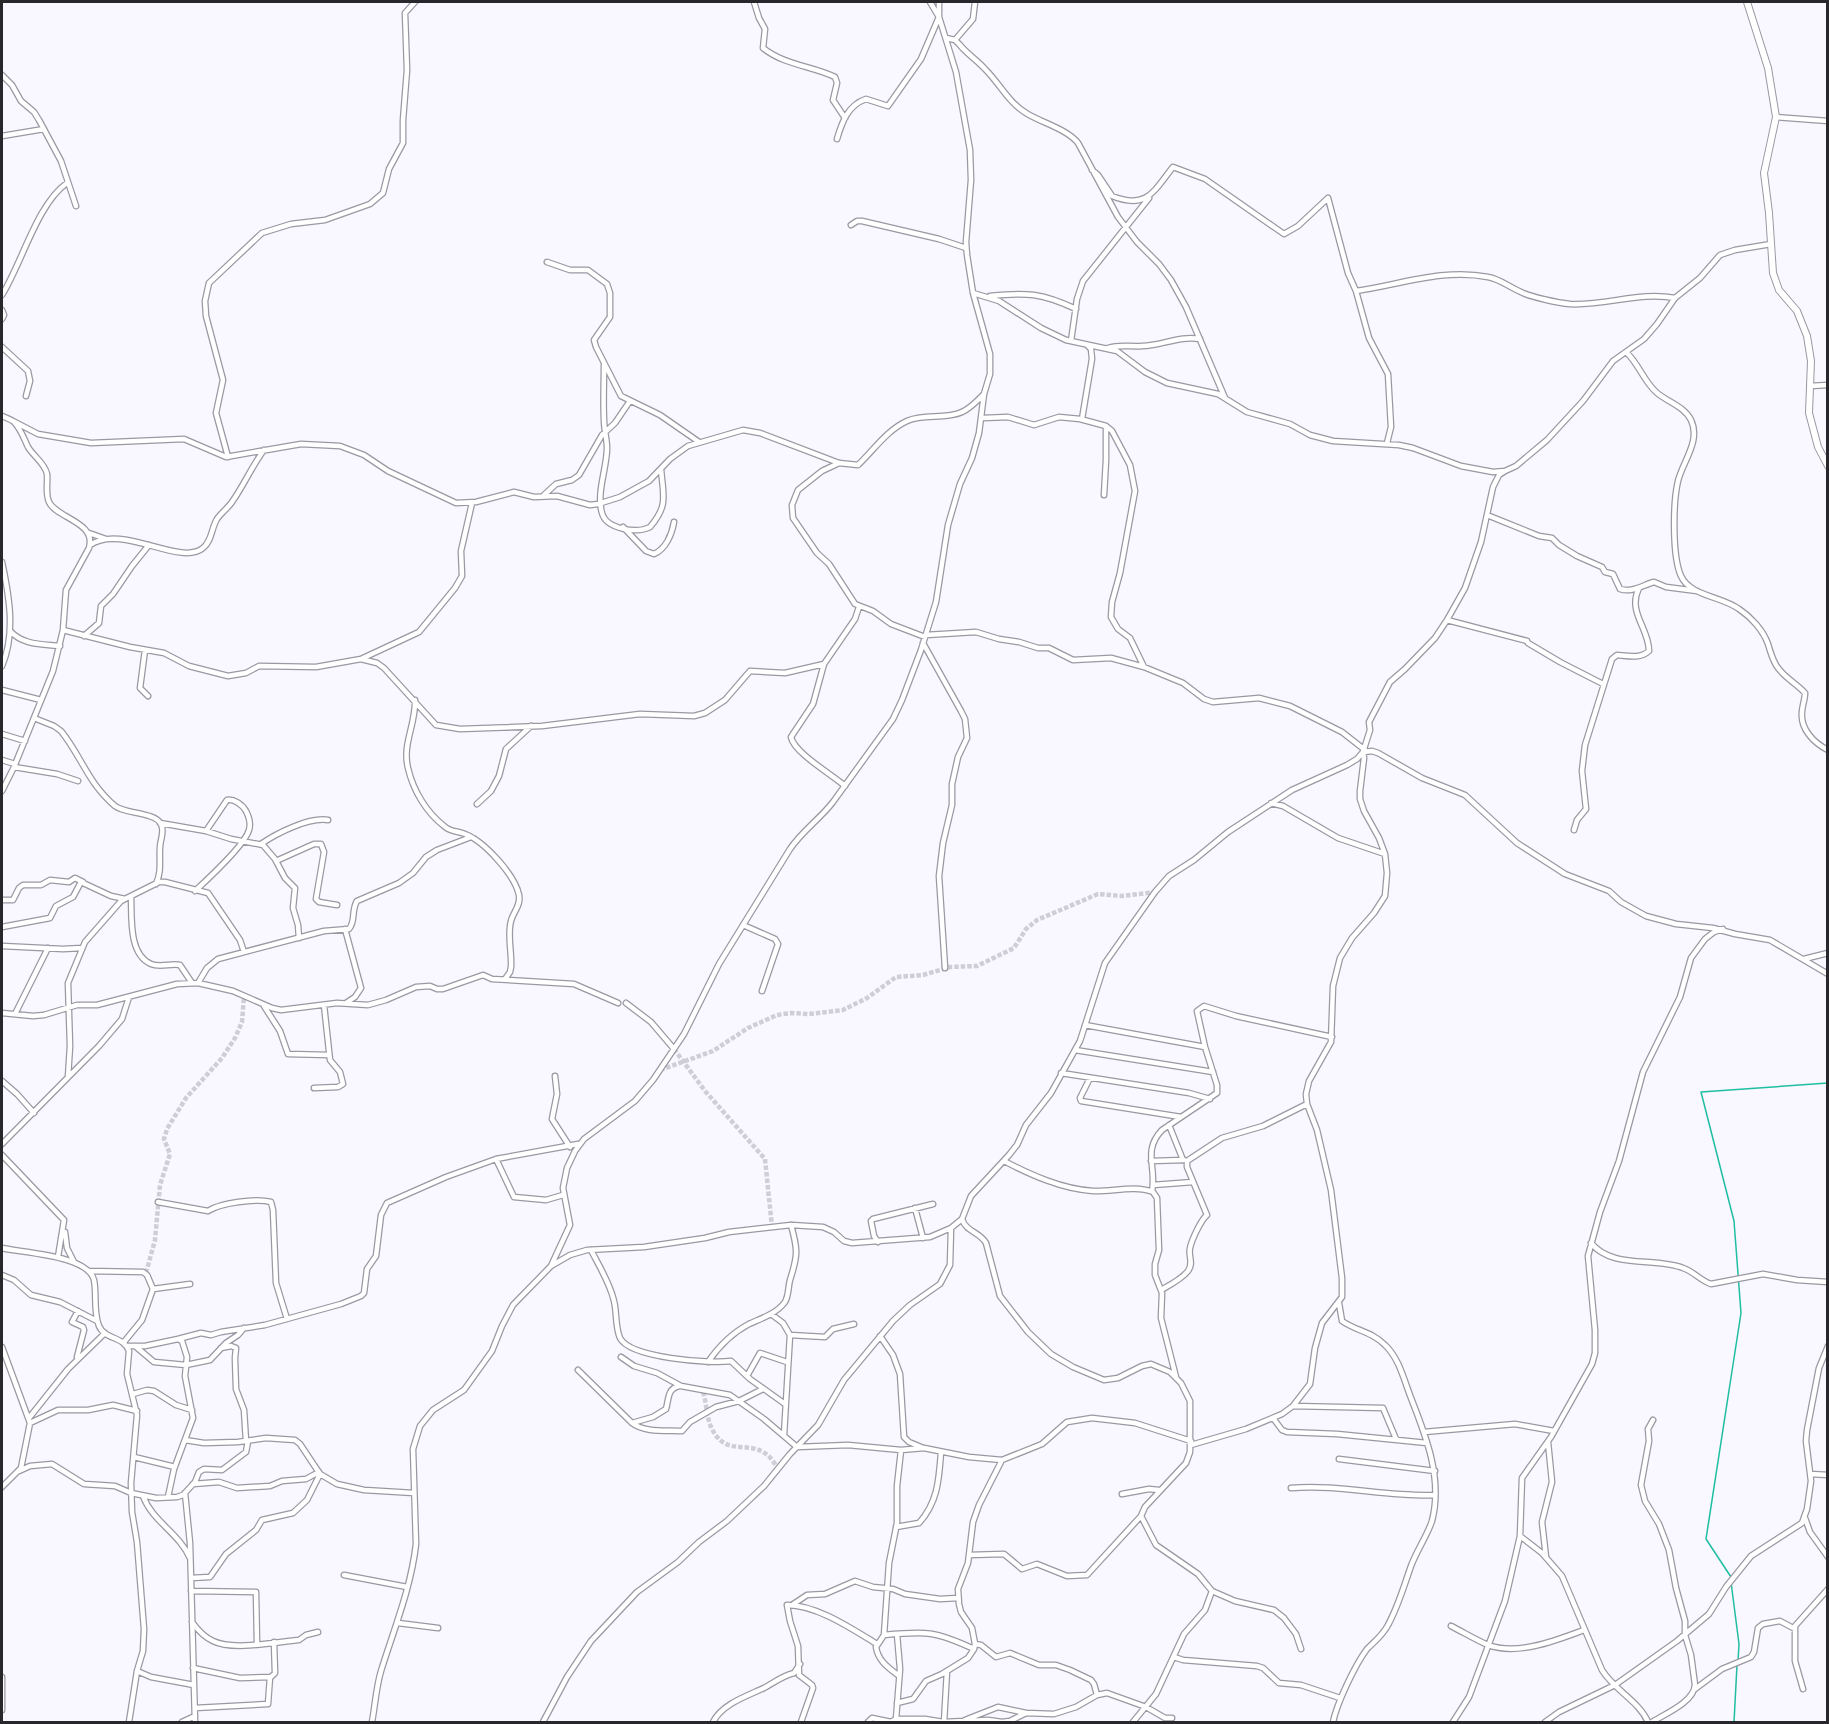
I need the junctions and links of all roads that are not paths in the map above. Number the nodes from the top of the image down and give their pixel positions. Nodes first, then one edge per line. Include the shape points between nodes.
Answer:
1 (415, 2) edge
2 (754, 2) edge
3 (930, 2) edge
4 (939, 2) edge
5 (975, 2) edge
6 (1747, 2) edge
7 (939, 17) junction
8 (945, 38) junction
9 (955, 40) junction
10 (2, 75) edge
11 (1776, 117) junction
12 (845, 118) junction
13 (1827, 121) edge
14 (44, 129) junction
15 (2, 136) edge
16 (837, 139) dead end
17 (1092, 170) junction
18 (67, 183) junction
19 (1152, 195) junction
20 (76, 206) dead end
21 (851, 225) dead end
22 (1126, 227) junction
23 (1771, 244) junction
24 (966, 248) junction
25 (547, 262) dead end
26 (1356, 291) junction
27 (974, 293) junction
28 (2, 295) edge
29 (987, 296) junction
30 (1675, 298) junction
31 (1076, 309) junction
32 (2, 310) edge
33 (2, 319) edge
34 (1196, 331) junction
35 (1189, 338) junction
36 (1200, 339) junction
37 (1071, 341) junction
38 (1087, 345) junction
39 (2, 346) edge
40 (1107, 348) junction
41 (1626, 352) junction
42 (604, 362) junction
43 (1827, 385) edge
44 (1810, 386) junction
45 (984, 394) junction
46 (26, 396) dead end
47 (1225, 398) junction
48 (630, 401) junction
49 (2, 416) edge
50 (982, 418) junction
51 (1082, 419) junction
52 (13, 422) junction
53 (1106, 426) junction
54 (604, 432) junction
55 (699, 442) junction
56 (1387, 443) junction
57 (264, 450) junction
58 (228, 457) junction
59 (839, 464) junction
60 (1827, 466) edge
61 (661, 469) junction
62 (1505, 471) junction
63 (1104, 495) dead end
64 (543, 496) junction
65 (472, 503) junction
66 (601, 503) junction
67 (1487, 515) junction
68 (674, 522) dead end
69 (623, 527) junction
70 (88, 533) junction
71 (106, 539) junction
72 (90, 545) junction
73 (149, 545) junction
74 (2, 562) edge
75 (1639, 588) junction
76 (1697, 591) junction
77 (859, 607) junction
78 (1447, 620) junction
79 (10, 630) junction
80 (63, 630) junction
81 (84, 636) junction
82 (925, 638) junction
83 (60, 646) junction
84 (145, 650) junction
85 (362, 658) junction
86 (824, 664) junction
87 (2, 666) edge
88 (1144, 666) junction
89 (1603, 684) junction
90 (2, 690) edge
91 (147, 696) dead end
92 (41, 700) junction
93 (415, 700) junction
94 (34, 718) junction
95 (531, 726) junction
96 (2, 734) edge
97 (25, 741) junction
98 (1827, 750) edge
99 (1364, 751) junction
100 (2, 760) edge
101 (15, 766) junction
102 (78, 781) dead end
103 (845, 786) junction
104 (2, 791) edge
105 (1271, 803) junction
106 (477, 804) dead end
107 (328, 820) dead end
108 (160, 823) junction
109 (1574, 830) dead end
110 (206, 831) junction
111 (471, 837) junction
112 (244, 841) junction
113 (261, 844) junction
114 (1385, 854) junction
115 (276, 861) junction
116 (83, 882) junction
117 (156, 884) junction
118 (195, 891) junction
119 (128, 898) junction
120 (2, 900) edge
121 (338, 905) dead end
122 (743, 925) junction
123 (2, 927) edge
124 (345, 929) junction
125 (1723, 930) junction
126 (299, 938) junction
127 (2, 946) edge
128 (48, 948) junction
129 (82, 948) junction
130 (244, 952) junction
131 (1827, 953) edge
132 (1803, 960) junction
133 (945, 969) dead end
134 (1827, 974) edge
135 (505, 979) junction
136 (192, 983) junction
137 (198, 983) junction
138 (762, 991) dead end
139 (129, 997) junction
140 (345, 1003) junction
141 (618, 1003) dead end
142 (626, 1003) dead end
143 (262, 1004) junction
144 (324, 1005) junction
145 (70, 1007) junction
146 (2, 1013) edge
147 (15, 1014) junction
148 (1085, 1025) junction
149 (1332, 1037) junction
150 (1205, 1047) junction
151 (674, 1049) junction
152 (1075, 1050) junction
153 (329, 1054) junction
154 (1213, 1072) junction
155 (1061, 1073) junction
156 (555, 1076) dead end
157 (68, 1077) junction
158 (1090, 1078) junction
159 (2, 1081) edge
160 (314, 1088) dead end
161 (1210, 1099) junction
162 (1307, 1104) junction
163 (34, 1113) junction
164 (1181, 1117) junction
165 (1169, 1125) junction
166 (581, 1143) junction
167 (2, 1144) edge
168 (570, 1147) junction
169 (2, 1155) edge
170 (496, 1160) junction
171 (1185, 1160) junction
172 (1004, 1161) junction
173 (1151, 1161) junction
174 (1193, 1182) junction
175 (1152, 1188) junction
176 (563, 1195) junction
177 (158, 1202) dead end
178 (933, 1204) dead end
179 (915, 1208) junction
180 (962, 1219) junction
181 (791, 1225) junction
182 (64, 1226) junction
183 (951, 1228) junction
184 (923, 1238) junction
185 (878, 1242) junction
186 (1591, 1243) junction
187 (2, 1248) edge
188 (591, 1250) junction
189 (58, 1257) junction
190 (74, 1262) junction
191 (551, 1266) junction
192 (89, 1271) junction
193 (2, 1275) edge
194 (1827, 1282) edge
195 (190, 1284) dead end
196 (153, 1289) junction
197 (1161, 1290) junction
198 (1339, 1303) junction
199 (78, 1311) junction
200 (771, 1314) junction
201 (287, 1319) junction
202 (98, 1322) junction
203 (854, 1324) dead end
204 (244, 1328) junction
205 (105, 1333) junction
206 (790, 1335) junction
207 (880, 1336) junction
208 (178, 1339) junction
209 (126, 1344) junction
210 (135, 1346) junction
211 (1827, 1346) edge
212 (2, 1347) edge
213 (221, 1348) junction
214 (621, 1357) dead end
215 (76, 1359) junction
216 (708, 1362) junction
217 (787, 1362) junction
218 (186, 1365) junction
219 (578, 1370) dead end
220 (747, 1376) junction
221 (1176, 1377) junction
222 (681, 1386) junction
223 (762, 1389) junction
224 (133, 1394) junction
225 (739, 1401) junction
226 (785, 1404) junction
227 (1293, 1406) junction
228 (192, 1410) junction
229 (137, 1411) junction
230 (1273, 1418) junction
231 (1653, 1420) dead end
232 (29, 1421) junction
233 (632, 1423) junction
234 (1554, 1431) junction
235 (1424, 1432) junction
236 (784, 1435) junction
237 (1396, 1439) junction
238 (185, 1440) junction
239 (247, 1441) junction
240 (1548, 1442) junction
241 (1191, 1443) junction
242 (1426, 1443) junction
243 (797, 1447) junction
244 (924, 1448) junction
245 (901, 1450) junction
246 (941, 1452) junction
247 (134, 1457) junction
248 (1339, 1459) dead end
249 (1002, 1460) junction
250 (175, 1467) junction
251 (19, 1471) junction
252 (1434, 1471) junction
253 (319, 1473) junction
254 (1811, 1474) junction
255 (1827, 1475) edge
256 (2, 1476) edge
257 (8, 1481) junction
258 (193, 1484) junction
259 (2, 1487) edge
260 (1291, 1488) dead end
261 (1159, 1490) junction
262 (131, 1493) junction
263 (185, 1493) junction
264 (414, 1493) junction
265 (1122, 1494) dead end
266 (1435, 1495) junction
267 (143, 1496) junction
268 (168, 1497) junction
269 (1141, 1516) junction
270 (1805, 1518) junction
271 (896, 1527) junction
272 (1520, 1536) junction
273 (969, 1555) junction
274 (1546, 1557) junction
275 (1827, 1557) edge
276 (191, 1560) junction
277 (344, 1575) dead end
278 (191, 1578) junction
279 (406, 1587) junction
280 (886, 1589) junction
281 (1827, 1589) edge
282 (191, 1591) junction
283 (1212, 1591) junction
284 (958, 1598) junction
285 (792, 1605) junction
286 (192, 1622) junction
287 (398, 1623) junction
288 (1450, 1626) dead end
289 (438, 1628) dead end
290 (1795, 1629) junction
291 (1584, 1630) junction
292 (318, 1632) dead end
293 (897, 1634) junction
294 (884, 1635) junction
295 (1685, 1635) junction
296 (274, 1642) junction
297 (257, 1644) junction
298 (877, 1644) junction
299 (1489, 1646) junction
300 (975, 1647) junction
301 (1301, 1649) dead end
302 (1174, 1657) junction
303 (800, 1664) junction
304 (193, 1668) junction
305 (137, 1671) junction
306 (947, 1671) junction
307 (899, 1676) junction
308 (2, 1677) edge
309 (270, 1677) junction
310 (194, 1685) junction
311 (1615, 1685) junction
312 (1695, 1689) junction
313 (1803, 1689) dead end
314 (1096, 1695) junction
315 (1340, 1698) junction
316 (897, 1703) junction
317 (1146, 1707) junction
318 (195, 1708) junction
319 (2, 1710) edge
320 (1026, 1713) junction
321 (195, 1716) junction
322 (1172, 1718) dead end
323 (896, 1719) junction
324 (962, 1721) junction
325 (129, 1722) edge
326 (182, 1722) edge
327 (195, 1722) edge
328 (372, 1722) edge
329 (543, 1722) edge
330 (713, 1722) edge
331 (801, 1722) edge
332 (868, 1722) edge
333 (944, 1722) edge
334 (1132, 1722) edge
335 (1333, 1722) edge
336 (1453, 1722) edge
337 (1545, 1722) edge
338 (1650, 1722) edge

1 - 58 street via 405,14 403,143 383,194 370,204 325,220 262,233 209,283 206,316 224,380 216,412
2 - 12 street via 765,29 763,48 783,60 835,77 832,98
3 - 7 street
4 - 7 street
5 - 9 street via 972,19
6 - 11 street via 1768,68
7 - 8 street
7 - 12 street via 921,59 888,106 864,100 853,106
8 - 9 street
8 - 24 street via 956,72 972,166
9 - 17 street via 1024,112 1072,135
10 - 14 street
11 - 13 street
11 - 23 street via 1764,173
12 - 16 street
14 - 15 street
14 - 18 street via 61,161
17 - 19 street via 1114,197 1138,200
17 - 22 street
18 - 20 street
18 - 28 street via 46,205
19 - 22 street
19 - 26 street via 1173,167 1205,179 1284,234 1328,198
21 - 24 street via 862,221
22 - 31 street via 1083,281
22 - 34 street via 1171,280
23 - 30 street via 1720,255
23 - 44 street via 1775,281 1797,311 1807,336
24 - 27 street
25 - 42 street via 570,270 588,270 607,284 610,317 594,340
26 - 30 street via 1464,274 1494,279 1521,292 1570,304 1660,295
26 - 56 street via 1371,345 1388,374 1391,427
27 - 29 street
27 - 45 street via 990,354
29 - 31 street via 1034,294
29 - 37 street
30 - 41 street via 1651,332
31 - 37 street
32 - 33 street
34 - 35 street
34 - 36 street
35 - 36 street
35 - 40 street via 1150,346
36 - 47 street
37 - 38 street
38 - 40 street
38 - 51 street via 1092,359
39 - 46 street via 28,372
40 - 47 street via 1155,378
41 - 62 street via 1613,361 1547,440
41 - 76 street via 1649,385 1686,413 1693,428 1693,443 1678,482 1674,509 1678,568 1685,583
42 - 48 street via 618,392
42 - 54 street
43 - 44 street
44 - 60 street via 1809,413
45 - 50 street
45 - 59 street via 961,413 904,422 858,465
47 - 56 street via 1247,412 1290,424 1323,439
48 - 54 street
48 - 55 street via 660,415
49 - 52 street
50 - 51 street via 1008,417 1034,425 1059,417
50 - 82 street via 948,525 936,602
51 - 53 street
52 - 58 street via 38,434 95,444 184,439
52 - 70 street via 46,472 50,502
53 - 63 street
53 - 88 street via 1130,465 1135,491 1111,617 1115,626 1130,638
54 - 64 street via 579,474 556,484
54 - 66 street via 607,450
55 - 59 street via 753,430
55 - 61 street via 677,453
56 - 62 street via 1485,472
57 - 58 street
57 - 65 street via 301,444 340,446 452,502
57 - 73 street via 203,548 189,554
59 - 77 street via 802,486 792,512 814,550 829,564
61 - 66 street via 645,483
61 - 69 street via 665,500 658,516 647,529
62 - 67 street via 1493,487
64 - 65 street via 513,492
64 - 66 street
65 - 85 street via 461,552 462,576 455,588 419,632
66 - 69 street via 608,523
67 - 75 street via 1539,536 1552,537 1563,548 1612,574 1624,591
67 - 78 street via 1465,588
68 - 69 street via 668,542 654,554
70 - 71 street
70 - 72 street
71 - 72 street
71 - 73 street
72 - 80 street via 66,590
73 - 81 street via 101,606 99,623
74 - 79 street
75 - 76 street via 1654,582
75 - 89 street via 1634,604 1650,651 1636,657 1612,658
76 - 98 street via 1730,603 1761,630 1775,664 1805,693 1803,726
77 - 82 street
77 - 86 street
78 - 89 street via 1528,642
78 - 99 street via 1420,654 1390,682 1369,722
79 - 83 street via 26,642
79 - 87 street
80 - 81 street
80 - 83 street
81 - 84 street
82 - 88 street via 976,632 1050,648 1073,660 1111,658
82 - 103 street via 893,718
82 - 133 street via 965,719 967,734 952,784 952,806 939,876
83 - 92 street
84 - 85 street via 228,676 259,666 316,667
84 - 91 street via 141,688
85 - 93 street via 384,668
86 - 95 street via 785,673 750,671 725,700 694,716 632,714
86 - 103 street via 813,704 793,733 792,741
88 - 99 street via 1213,702 1259,698 1290,705 1341,732
89 - 109 street via 1585,746 1582,771 1586,809
90 - 92 street
92 - 94 street
93 - 95 street via 441,727
93 - 111 street via 406,751 414,787 442,825
94 - 97 street
94 - 108 street via 61,731 93,783 117,807
95 - 106 street via 506,749 499,776
96 - 97 street
97 - 101 street
99 - 105 street via 1347,765
99 - 114 street via 1360,799
99 - 125 street via 1378,753 1433,783 1465,795 1517,843 1565,874 1610,891 1646,916
100 - 101 street
101 - 102 street
101 - 104 street
103 - 122 street via 796,840
105 - 114 street via 1284,806 1338,838
105 - 148 street via 1228,831 1155,892 1105,963
107 - 113 street via 314,819
108 - 110 street
108 - 117 street via 163,832
110 - 112 street
110 - 112 street via 230,799 242,805 248,816 250,827
111 - 124 street via 436,850 399,884 357,901 352,924
111 - 135 street via 497,859 518,893 519,902 510,924 510,972
112 - 113 street
112 - 118 street
113 - 115 street
114 - 149 street via 1385,896 1345,948 1337,967
115 - 121 street via 314,844 322,845 316,900
115 - 126 street via 295,888 293,908
116 - 119 street via 111,896
116 - 120 street via 75,878 69,882 50,880 41,885 23,885 15,899
116 - 123 street via 73,897 56,906 50,918
117 - 118 street via 165,882
117 - 119 street
118 - 130 street via 213,897
119 - 129 street
119 - 136 street via 134,936 142,956 153,964 180,965
122 - 138 street via 775,939 777,944
122 - 151 street
124 - 126 street
124 - 140 street via 361,988
125 - 132 street via 1770,940
125 - 186 street via 1705,939 1691,958 1680,997 1643,1072
126 - 130 street
127 - 128 street
128 - 129 street
128 - 147 street
129 - 145 street via 68,983
130 - 137 street via 214,961
131 - 132 street
132 - 134 street
135 - 140 street via 483,975 443,989 416,987 372,1004
135 - 141 street via 574,984
136 - 137 street
136 - 139 street
137 - 143 street via 233,991
139 - 145 street
139 - 157 street via 122,1019
140 - 144 street
142 - 151 street via 651,1022
143 - 144 street via 281,1010
143 - 153 street via 280,1030 288,1054
144 - 153 street
145 - 147 street via 39,1016
145 - 157 street
146 - 147 street
148 - 150 street
148 - 152 street
149 - 150 street via 1204,1006 1197,1011
149 - 162 street via 1310,1081
150 - 154 street
151 - 166 street via 641,1095
152 - 154 street
152 - 155 street
153 - 160 street via 343,1085
154 - 161 street via 1218,1091
155 - 158 street
155 - 172 street
156 - 168 street via 552,1119
157 - 163 street
158 - 161 street
158 - 164 street via 1081,1101
159 - 163 street
161 - 164 street
162 - 171 street via 1263,1126 1227,1136
162 - 198 street via 1331,1190 1343,1288
163 - 167 street
164 - 165 street
165 - 171 street
165 - 173 street via 1155,1137
166 - 168 street
166 - 176 street via 567,1168
168 - 170 street
169 - 182 street via 57,1211
170 - 176 street via 514,1197 546,1200
170 - 201 street via 387,1203 381,1215 376,1259 368,1266 363,1294
171 - 173 street
171 - 174 street
172 - 175 street via 1067,1187 1096,1191
172 - 180 street via 971,1196
173 - 175 street
174 - 175 street
174 - 197 street via 1207,1215 1192,1243 1188,1272
175 - 197 street via 1157,1198 1159,1250 1155,1266
176 - 191 street via 570,1225
177 - 201 street via 208,1211 250,1201 271,1202 276,1283
178 - 179 street
179 - 184 street
179 - 185 street via 873,1219
180 - 183 street
180 - 221 street via 965,1227 986,1243 1000,1296 1051,1354 1104,1380 1151,1364
181 - 185 street via 823,1227 852,1243
181 - 188 street via 644,1247
181 - 200 street via 796,1263 788,1295
182 - 189 street
182 - 190 street
183 - 184 street
183 - 207 street via 950,1265 943,1279
184 - 185 street
186 - 194 street via 1605,1256 1684,1268 1711,1284 1763,1274
186 - 234 street via 1588,1256 1595,1353
187 - 189 street
188 - 191 street via 570,1255
188 - 216 street via 613,1298 623,1341 645,1353
189 - 190 street
190 - 192 street
191 - 264 street via 513,1305 492,1351 464,1390 433,1410 420,1426 413,1449
192 - 196 street via 143,1272
192 - 202 street via 94,1279
193 - 199 street via 31,1295
195 - 196 street
196 - 209 street via 142,1320
197 - 221 street via 1161,1318
198 - 227 street via 1322,1323 1314,1348 1310,1384
198 - 235 street via 1342,1321 1372,1334 1387,1346
199 - 202 street
199 - 215 street via 72,1322 84,1330
200 - 206 street
200 - 216 street via 732,1335
201 - 204 street
202 - 205 street
203 - 206 street via 833,1329 825,1336
204 - 208 street
204 - 213 street
205 - 209 street
205 - 215 street
206 - 217 street
207 - 243 street via 844,1380 818,1425
207 - 244 street via 900,1374 904,1437
208 - 210 street
208 - 218 street via 186,1352
209 - 210 street
209 - 224 street via 130,1352 127,1374
210 - 218 street via 152,1361
211 - 254 street via 1807,1430
212 - 232 street
213 - 218 street via 208,1361
213 - 239 street via 236,1348 236,1389 244,1410
214 - 222 street
215 - 232 street
216 - 220 street via 731,1361
217 - 220 street via 760,1353
217 - 226 street
218 - 228 street
219 - 233 street
220 - 223 street
221 - 241 street via 1190,1401
222 - 225 street via 727,1394
222 - 233 street via 671,1391 666,1409
223 - 225 street
223 - 226 street
224 - 228 street via 154,1391
224 - 229 street
225 - 233 street via 716,1407 682,1431 641,1428
225 - 236 street
226 - 236 street
227 - 230 street
227 - 237 street via 1383,1408
228 - 238 street via 193,1419
229 - 232 street via 116,1405 58,1410
229 - 247 street
230 - 237 street via 1287,1432
230 - 241 street
231 - 295 street via 1648,1429 1641,1485 1669,1550
232 - 251 street
234 - 235 street via 1510,1424
234 - 240 street
235 - 242 street
236 - 243 street
237 - 242 street
238 - 239 street
238 - 250 street
239 - 253 street via 296,1441
239 - 258 street via 246,1452 222,1470 201,1470
240 - 272 street via 1522,1478
240 - 274 street via 1552,1482 1542,1526
241 - 249 street via 1135,1423 1087,1418 1065,1423 1042,1444
241 - 261 street via 1186,1463
242 - 252 street
243 - 245 street via 848,1445
243 - 329 street via 743,1506 622,1606 584,1650
244 - 245 street
244 - 246 street
245 - 271 street
246 - 249 street
246 - 271 street via 938,1488 928,1510 920,1523
247 - 250 street
247 - 262 street
248 - 252 street
249 - 273 street via 973,1522
250 - 268 street
251 - 257 street
251 - 262 street via 52,1464 84,1484 114,1486
252 - 266 street
253 - 258 street via 270,1486
253 - 264 street via 337,1484 364,1490
253 - 278 street via 307,1500 293,1513 262,1520 256,1530 226,1554 210,1577
254 - 255 street
254 - 270 street
256 - 257 street
257 - 259 street
258 - 263 street
260 - 266 street
261 - 265 street
261 - 269 street
262 - 267 street
262 - 305 street via 144,1629
263 - 268 street
263 - 276 street
264 - 279 street via 416,1545
266 - 315 street via 1431,1521 1390,1622 1362,1657
267 - 268 street
267 - 276 street via 148,1508
269 - 273 street via 1092,1571 1082,1576 1067,1576 1037,1564 1023,1569 1004,1554
269 - 283 street via 1156,1545 1198,1574
270 - 275 street
270 - 295 street via 1751,1556 1709,1614
271 - 280 street
272 - 274 street
272 - 299 street
273 - 284 street
274 - 291 street via 1562,1576
276 - 278 street
277 - 279 street
278 - 282 street
279 - 287 street
280 - 284 street via 940,1599
280 - 285 street via 850,1581 825,1594 807,1595
280 - 294 street
281 - 290 street
282 - 286 street
282 - 297 street via 256,1592
283 - 301 street via 1275,1610 1296,1634
283 - 302 street via 1205,1610 1184,1634
284 - 300 street via 961,1612 972,1628
285 - 298 street via 847,1625
285 - 303 street via 787,1605 787,1611
286 - 297 street via 215,1642
286 - 304 street
287 - 289 street
287 - 328 street via 378,1683
288 - 299 street
290 - 312 street via 1777,1621 1763,1624 1758,1628 1751,1657 1722,1669
290 - 313 street via 1795,1661
291 - 299 street via 1544,1644 1504,1649
291 - 311 street via 1602,1670
292 - 296 street via 299,1640
293 - 294 street
293 - 300 street via 935,1633
293 - 307 street
294 - 298 street
295 - 311 street
295 - 312 street
296 - 297 street
296 - 309 street via 275,1675
298 - 307 street via 878,1656
299 - 336 street via 1469,1697
300 - 306 street via 968,1658
300 - 314 street via 981,1645 996,1657 1010,1653 1043,1666 1070,1670 1091,1680
302 - 315 street via 1257,1666 1279,1683 1300,1685
302 - 317 street
303 - 330 street via 794,1673 737,1700
303 - 331 street via 800,1677 813,1688
304 - 309 street via 240,1678
304 - 310 street
305 - 310 street
305 - 325 street
306 - 316 street via 926,1681 913,1699
306 - 333 street
307 - 316 street
308 - 319 street
309 - 318 street via 268,1704
310 - 318 street
311 - 337 street
311 - 338 street
312 - 338 street via 1686,1700
314 - 317 street via 1109,1694
314 - 320 street via 1054,1714
315 - 335 street
316 - 323 street
317 - 322 street
317 - 334 street
318 - 321 street
320 - 324 street via 1010,1721
320 - 324 street via 998,1707
321 - 326 street
321 - 327 street
323 - 332 street via 891,1722 874,1718
323 - 333 street
324 - 333 street

